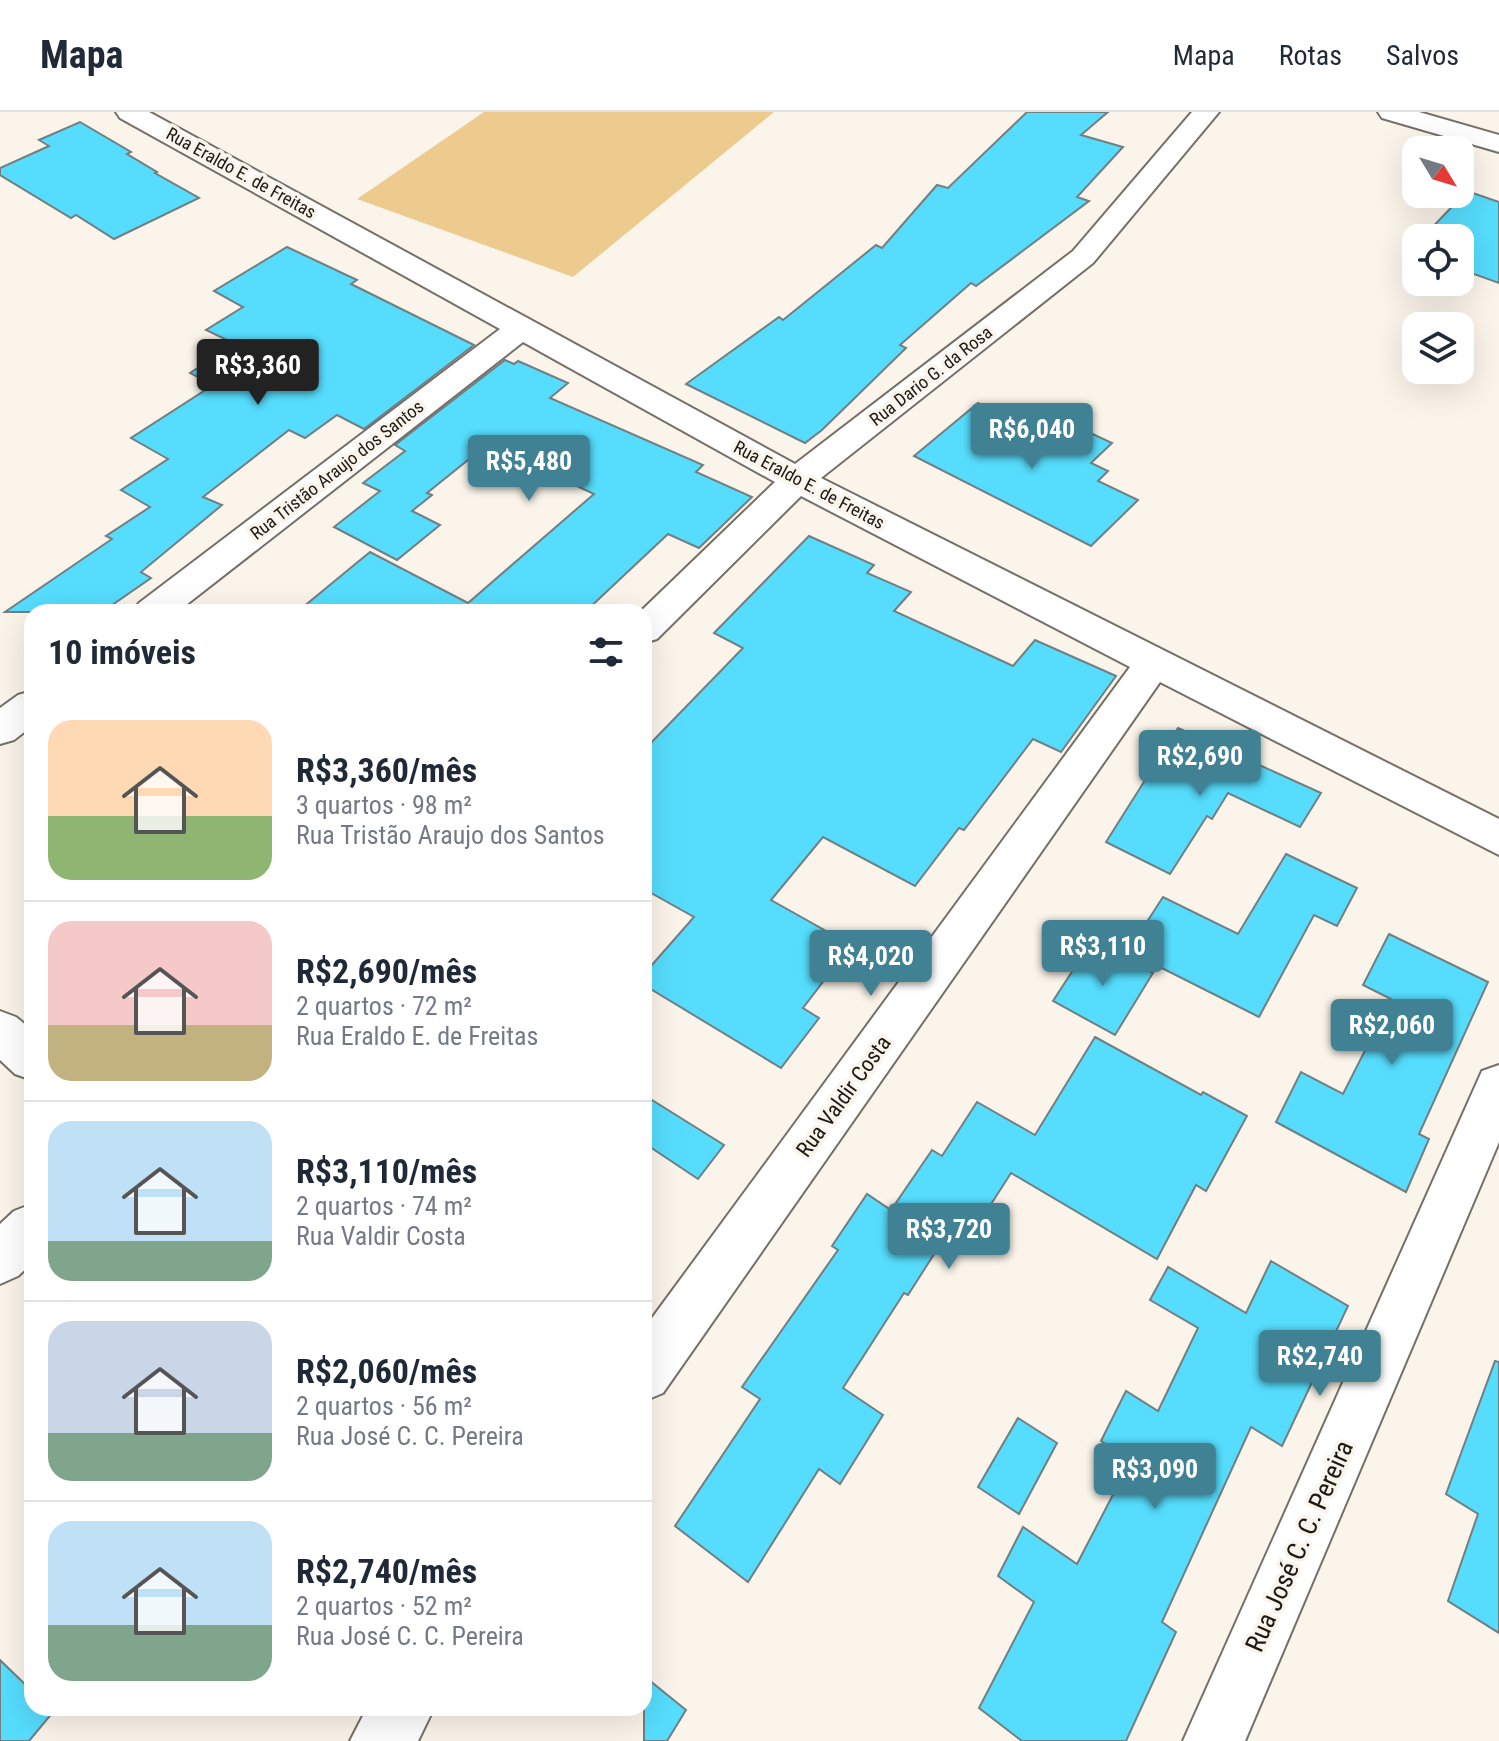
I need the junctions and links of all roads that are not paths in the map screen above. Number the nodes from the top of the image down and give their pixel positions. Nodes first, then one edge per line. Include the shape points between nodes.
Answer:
1 (129, 112) edge
2 (1206, 112) edge
3 (1391, 112) edge
4 (1499, 144) edge
5 (521, 328) junction
6 (797, 480) junction
7 (162, 604) edge
8 (652, 622) edge
9 (1154, 662) junction
10 (24, 711) edge
11 (0, 729) edge
12 (1499, 838) edge
13 (0, 1031) edge
14 (24, 1052) edge
15 (1499, 1086) edge
16 (24, 1236) edge
17 (0, 1259) edge
18 (652, 1363) edge
19 (398, 1716) edge
20 (381, 1741) edge
21 (1214, 1741) edge

1 - 5 street, Rua Eraldo E. de Freitas
2 - 6 street, Rua Dario G. da Rosa via 1083,257
3 - 4 street
5 - 6 street, Rua Eraldo E. de Freitas
5 - 7 street, Rua Tristão Araujo dos Santos
6 - 8 street, Rua Dario G. da Rosa
6 - 9 street, Rua Eraldo E. de Freitas
9 - 12 street, Rua Eraldo E. de Freitas
9 - 18 street, Rua Valdir Costa
10 - 11 street
13 - 14 street
15 - 21 street, Rua José C. C. Pereira
16 - 17 street
19 - 20 street

